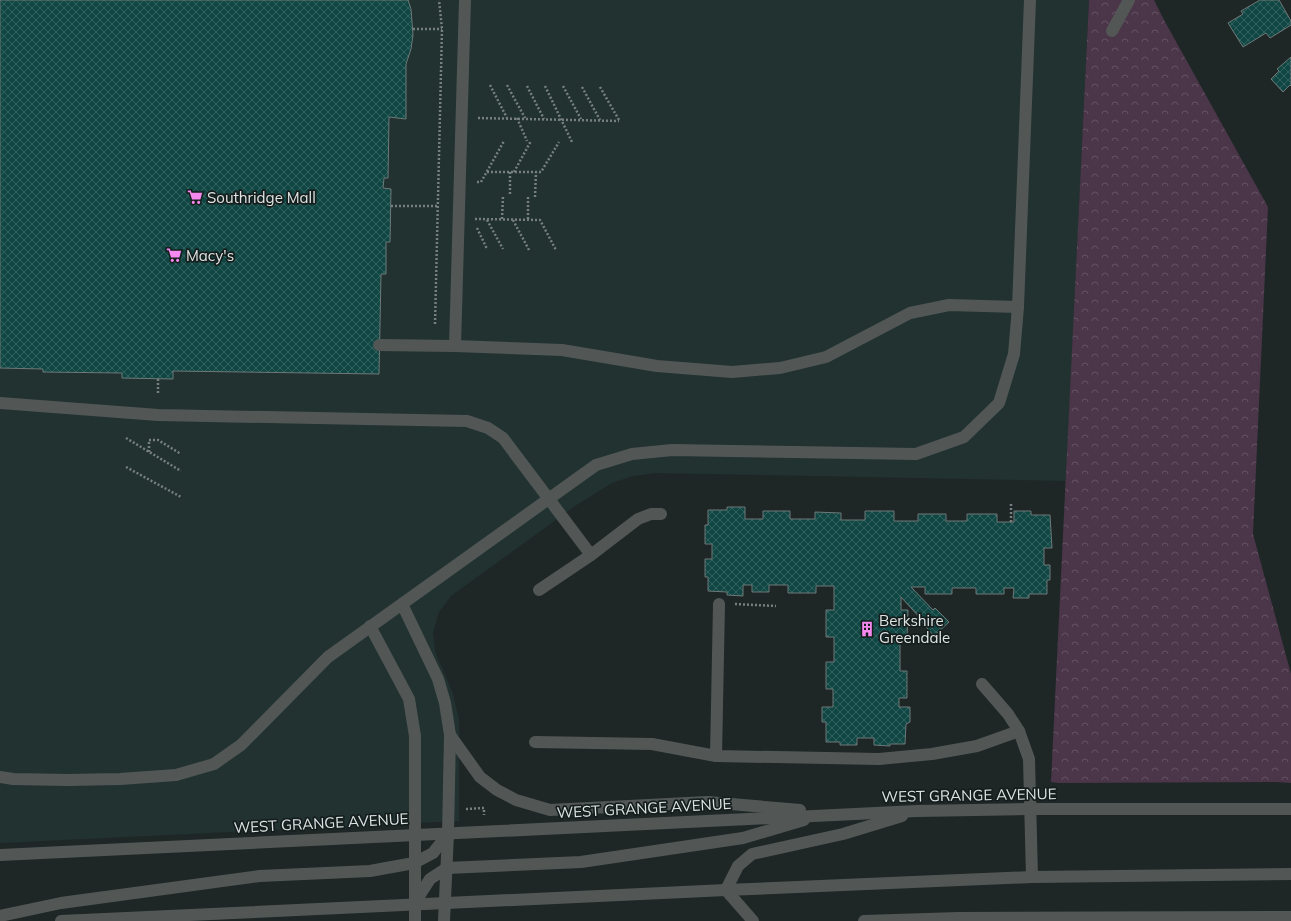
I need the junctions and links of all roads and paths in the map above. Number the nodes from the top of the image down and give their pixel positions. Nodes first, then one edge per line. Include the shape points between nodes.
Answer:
1 (439, 0) edge
2 (464, 0) edge
3 (1030, 0) edge
4 (1129, 0) edge
5 (413, 28) dead end
6 (442, 29) junction
7 (1112, 31) dead end
8 (490, 85) dead end
9 (507, 85) dead end
10 (527, 86) dead end
11 (545, 86) dead end
12 (563, 86) dead end
13 (582, 87) dead end
14 (600, 88) dead end
15 (474, 118) dead end
16 (507, 118) junction
17 (517, 118) junction
18 (526, 119) junction
19 (545, 119) junction
20 (562, 120) junction
21 (581, 120) junction
22 (600, 120) junction
23 (504, 141) dead end
24 (559, 142) dead end
25 (572, 142) dead end
26 (487, 172) junction
27 (512, 172) junction
28 (536, 172) junction
29 (472, 182) dead end
30 (503, 196) dead end
31 (510, 196) dead end
32 (528, 197) dead end
33 (534, 197) dead end
34 (391, 206) dead end
35 (438, 206) junction
36 (487, 219) junction
37 (502, 219) junction
38 (513, 219) junction
39 (528, 220) junction
40 (487, 249) dead end
41 (503, 249) dead end
42 (529, 250) dead end
43 (556, 250) dead end
44 (1018, 307) junction
45 (436, 324) dead end
46 (380, 345) dead end
47 (455, 346) junction
48 (158, 379) dead end
49 (158, 395) dead end
50 (0, 403) edge
51 (126, 438) dead end
52 (149, 452) junction
53 (181, 454) dead end
54 (126, 467) dead end
55 (181, 471) dead end
56 (181, 497) dead end
57 (548, 500) junction
58 (1011, 504) dead end
59 (660, 514) dead end
60 (1011, 522) dead end
61 (591, 555) junction
62 (539, 590) dead end
63 (402, 604) junction
64 (719, 604) dead end
65 (737, 604) dead end
66 (776, 606) dead end
67 (370, 626) junction
68 (982, 684) dead end
69 (1019, 731) junction
70 (450, 735) junction
71 (535, 742) dead end
72 (716, 756) junction
73 (0, 777) edge
74 (463, 809) dead end
75 (1031, 809) junction
76 (1291, 809) edge
77 (917, 811) junction
78 (849, 814) junction
79 (823, 815) junction
80 (484, 820) dead end
81 (448, 834) junction
82 (414, 835) junction
83 (0, 854) edge
84 (414, 863) junction
85 (447, 868) junction
86 (1291, 874) edge
87 (1032, 877) junction
88 (726, 890) junction
89 (445, 903) junction
90 (414, 904) junction
91 (0, 916) edge
92 (1291, 917) edge
93 (61, 921) edge
94 (415, 921) edge
95 (444, 921) edge
96 (753, 921) edge
97 (864, 921) edge

1 - 6 path
2 - 47 street
3 - 44 street
4 - 7 street
5 - 6 path
6 - 35 path
8 - 16 path
9 - 18 path
10 - 19 path
11 - 20 path
12 - 21 path
13 - 22 path
14 - 22 path via 619,121
15 - 16 path
16 - 17 path
17 - 18 path
17 - 27 path via 529,141
18 - 19 path
19 - 20 path
20 - 21 path
20 - 25 path
21 - 22 path
23 - 26 path
24 - 28 path via 541,172
26 - 27 path
26 - 29 path via 482,182
27 - 28 path
27 - 31 path
28 - 33 path
30 - 37 path
32 - 39 path
34 - 35 path
35 - 45 path
36 - 37 path
36 - 40 path via 472,219
36 - 41 path
37 - 38 path
38 - 39 path
38 - 42 path
39 - 43 path via 540,220
44 - 47 street via 949,305 910,313 826,357 780,368 725,371 657,366 562,350
44 - 57 street via 1014,354 999,403 964,437 916,454 672,450 632,454 596,465
46 - 47 street
48 - 49 path
50 - 57 street via 158,415 468,422 488,428 503,438
51 - 52 path
52 - 53 path via 149,440 158,440
52 - 55 path
54 - 56 path
57 - 61 street
57 - 63 street
58 - 60 path
59 - 61 street via 638,519
61 - 62 street
63 - 67 street
63 - 70 street via 438,679
64 - 72 street
65 - 66 path
67 - 73 street via 328,657 241,745 214,764 176,775 120,779 59,780
67 - 82 street via 409,699 415,736
68 - 69 street
69 - 72 street via 977,746 879,760
69 - 75 street via 1029,759
70 - 78 street via 480,777 496,790 516,800 550,810 708,802
70 - 81 street
71 - 72 street via 652,744
74 - 80 path via 484,808
75 - 76 street, WEST GRANGE AVENUE
75 - 77 street, WEST GRANGE AVENUE
75 - 87 street
77 - 78 street, WEST GRANGE AVENUE
77 - 88 street via 843,834 752,854 738,866
78 - 79 street, WEST GRANGE AVENUE
79 - 81 street, WEST GRANGE AVENUE
79 - 85 street via 744,838 581,862
81 - 82 street, WEST GRANGE AVENUE
81 - 84 street via 433,853
81 - 85 street
82 - 83 street, WEST GRANGE AVENUE
82 - 84 street
84 - 90 street
84 - 91 street via 370,871 260,876 62,903
85 - 89 street
85 - 90 street via 430,879
86 - 87 street
87 - 88 street
88 - 89 street
88 - 96 street
89 - 90 street
89 - 95 street
90 - 93 street
90 - 94 street
92 - 97 street via 966,918

